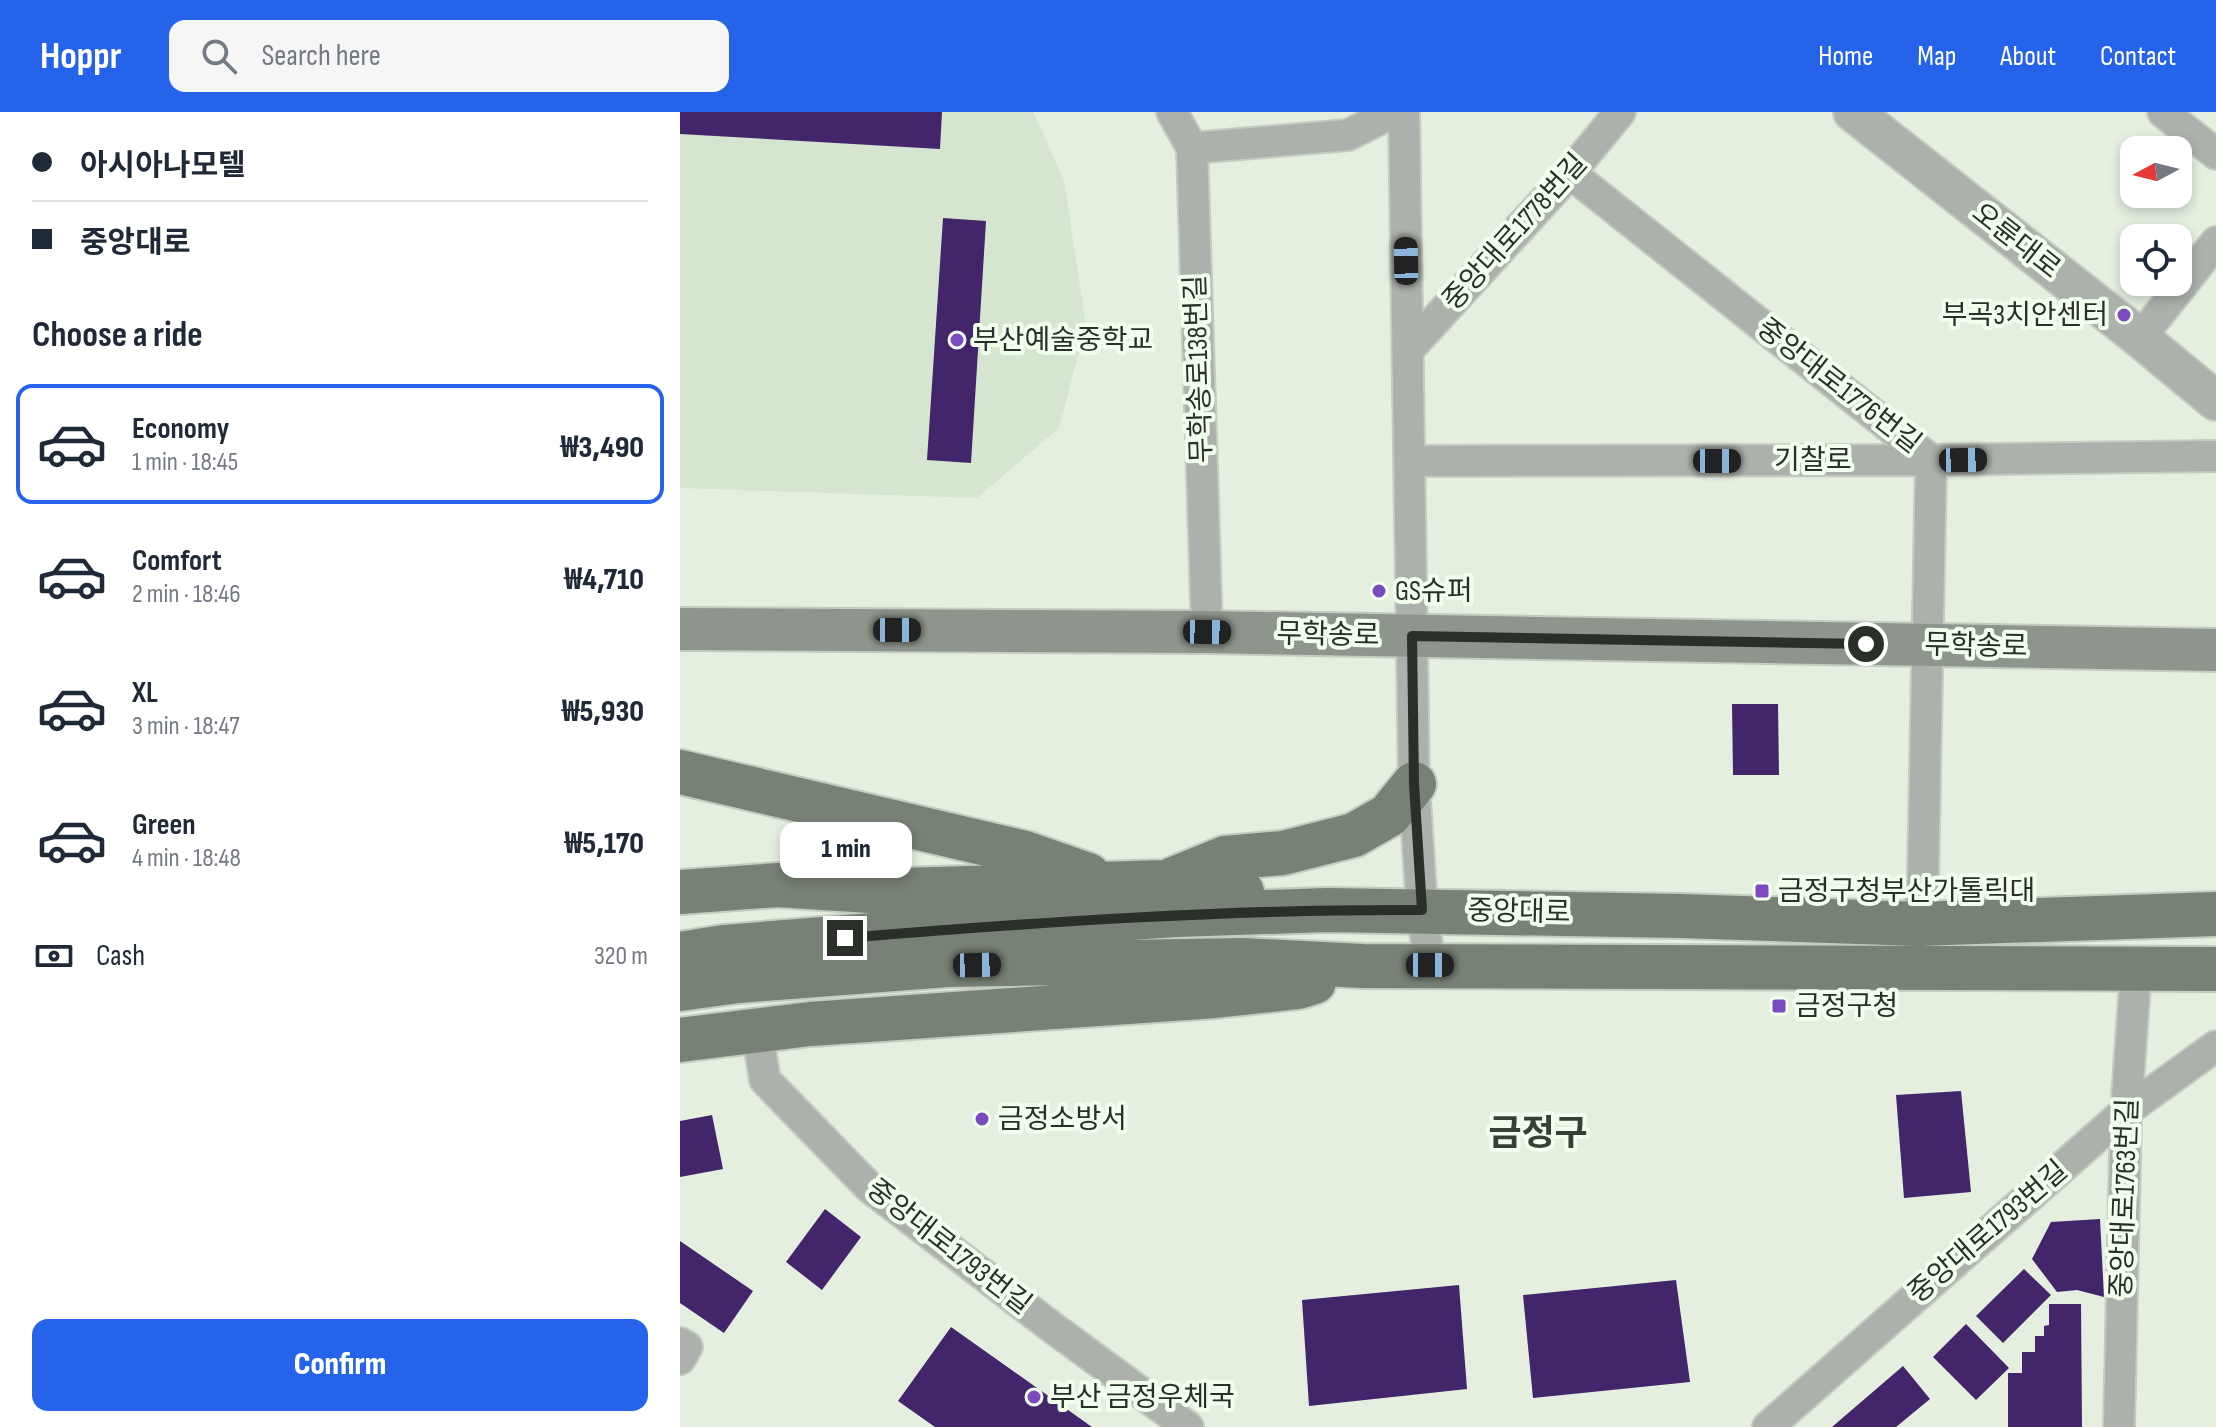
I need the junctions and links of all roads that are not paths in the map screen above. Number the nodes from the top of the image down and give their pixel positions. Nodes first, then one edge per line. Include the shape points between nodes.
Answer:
1 (1172, 112) edge
2 (1394, 112) edge
3 (1404, 112) edge
4 (1620, 112) edge
5 (1853, 112) edge
6 (2163, 112) edge
7 (1192, 148) junction
8 (2216, 154) edge
9 (1570, 173) junction
10 (2216, 242) edge
11 (2140, 338) junction
12 (1408, 350) junction
13 (2216, 401) edge
14 (2216, 456) edge
15 (1931, 460) junction
16 (1410, 461) junction
17 (680, 629) edge
18 (1207, 632) junction
19 (1412, 636) junction
20 (1926, 645) junction
21 (2216, 650) edge
22 (680, 772) edge
23 (1414, 784) junction
24 (1165, 882) junction
25 (1112, 884) junction
26 (870, 891) junction
27 (680, 892) edge
28 (1327, 910) junction
29 (1422, 910) junction
30 (2216, 914) edge
31 (680, 917) edge
32 (1918, 924) junction
33 (680, 954) edge
34 (1430, 965) junction
35 (1362, 966) junction
36 (2216, 969) edge
37 (2136, 970) junction
38 (680, 989) edge
39 (757, 1031) junction
40 (680, 1040) edge
41 (2216, 1046) edge
42 (2126, 1111) junction
43 (680, 1343) edge
44 (680, 1359) edge
45 (1188, 1427) edge
46 (1768, 1427) edge
47 (2119, 1427) edge

1 - 7 street, 무학송로138번길
2 - 7 street via 1348,135
3 - 12 street, 중앙대로1778번길
4 - 9 street, 중앙대로1778번길
5 - 11 street, 오륜대로
6 - 8 street
7 - 18 street, 무학송로138번길
9 - 12 street, 중앙대로1778번길
9 - 15 street, 중앙대로1776번길
10 - 11 street
11 - 13 street, 오륜대로
12 - 16 street, 중앙대로1778번길
14 - 15 street, 기찰로
15 - 16 street, 기찰로
15 - 20 street, 중앙대로1776번길
16 - 19 street, 중앙대로1778번길
17 - 18 main road, 무학송로
18 - 19 main road, 무학송로
19 - 20 main road, 무학송로
19 - 23 street, 중앙대로1778번길
20 - 21 main road, 무학송로
20 - 32 street, 중앙대로1776번길
22 - 25 main road via 1025,853
23 - 24 main road via 1389,815 1354,835 1283,853 1225,858
23 - 29 street, 중앙대로1778번길
24 - 25 main road
24 - 28 main road
25 - 26 main road
26 - 27 main road via 778,885
26 - 31 main road via 797,907
28 - 29 main road, 중앙대로
28 - 33 main road, 중앙대로 via 935,930
29 - 32 main road, 중앙대로
29 - 34 street, 중앙대로1778번길
30 - 32 main road, 중앙대로
34 - 35 main road, 중앙대로
34 - 37 main road, 중앙대로
35 - 38 main road, 중앙대로 via 1244,960 947,965
35 - 39 main road via 1298,987 1215,996
36 - 37 main road, 중앙대로
37 - 42 street, 중앙대로1763번길
39 - 40 main road
39 - 45 street, 중앙대로1793번길 via 765,1080 869,1187
41 - 42 street, 중앙대로1793번길
42 - 46 street, 중앙대로1793번길
42 - 47 street, 중앙대로1763번길
43 - 44 street via 687,1347

